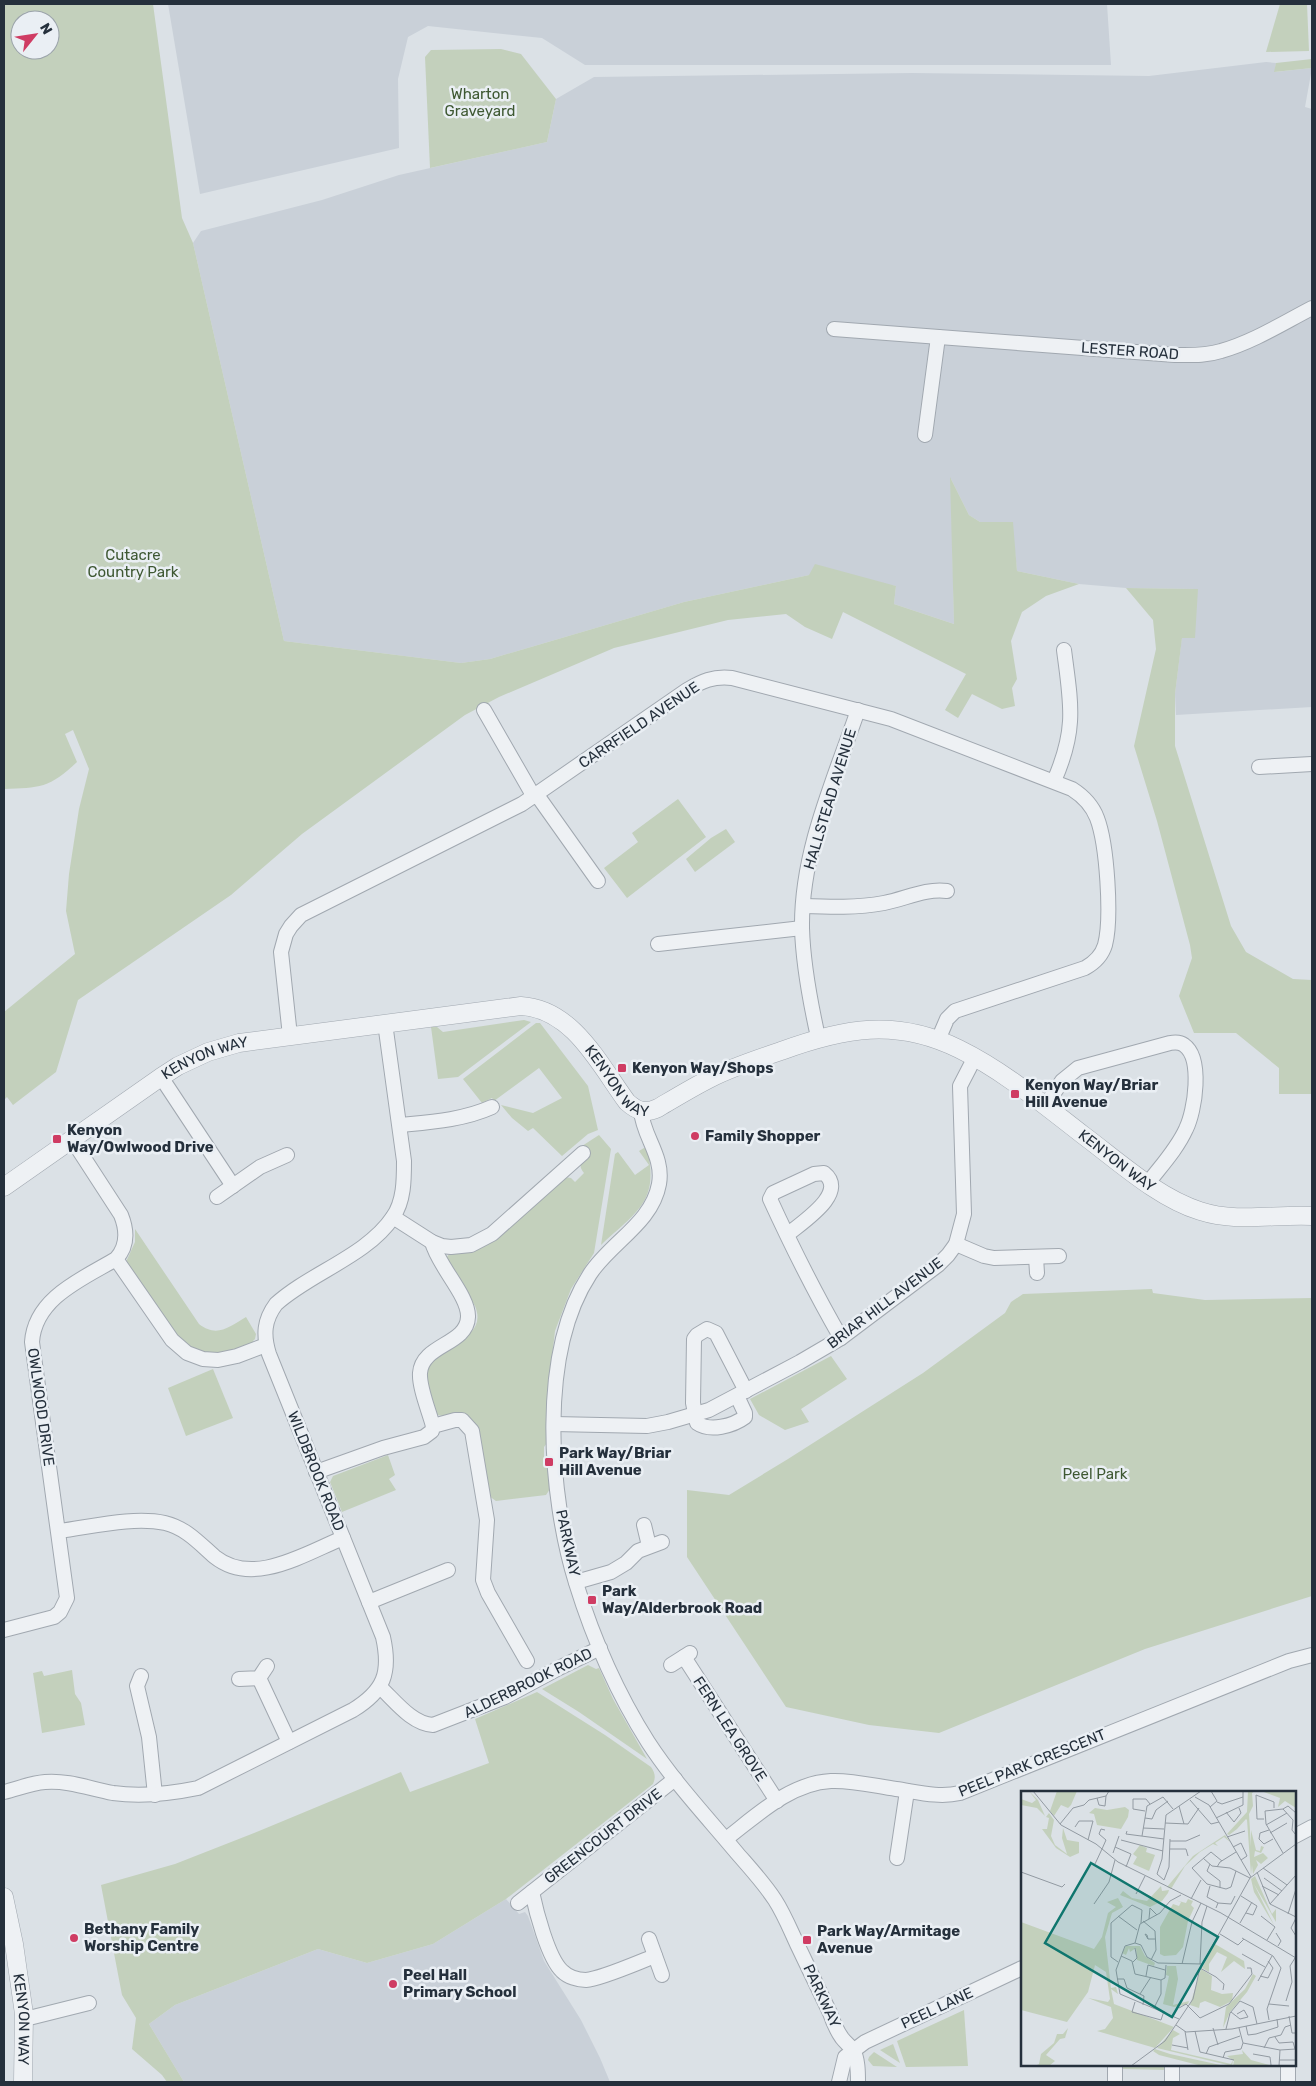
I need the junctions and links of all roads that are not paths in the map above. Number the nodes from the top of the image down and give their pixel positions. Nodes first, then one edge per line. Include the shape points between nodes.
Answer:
1 (1312, 308) edge
2 (834, 328) dead end
3 (938, 336) junction
4 (925, 436) dead end
5 (1064, 650) dead end
6 (484, 710) dead end
7 (858, 710) junction
8 (1312, 764) edge
9 (1259, 767) dead end
10 (1054, 781) junction
11 (536, 796) junction
12 (597, 872) dead end
13 (947, 891) dead end
14 (803, 906) junction
15 (802, 928) junction
16 (658, 944) dead end
17 (385, 1023) junction
18 (290, 1036) junction
19 (818, 1037) junction
20 (938, 1040) junction
21 (975, 1057) junction
22 (161, 1077) junction
23 (1045, 1106) junction
24 (492, 1107) dead end
25 (641, 1111) junction
26 (400, 1125) junction
27 (71, 1138) junction
28 (583, 1153) dead end
29 (287, 1155) dead end
30 (1148, 1182) junction
31 (233, 1186) junction
32 (4, 1187) edge
33 (217, 1197) dead end
34 (1312, 1216) edge
35 (393, 1217) junction
36 (787, 1235) junction
37 (432, 1242) junction
38 (956, 1244) junction
39 (1059, 1256) dead end
40 (1036, 1257) junction
41 (116, 1259) junction
42 (1037, 1273) dead end
43 (842, 1338) junction
44 (266, 1345) junction
45 (742, 1393) junction
46 (695, 1415) junction
47 (554, 1424) junction
48 (433, 1426) junction
49 (316, 1472) junction
50 (644, 1526) dead end
51 (59, 1531) junction
52 (343, 1538) junction
53 (448, 1570) dead end
54 (576, 1582) junction
55 (369, 1602) junction
56 (4, 1630) edge
57 (600, 1648) junction
58 (1312, 1655) edge
59 (527, 1661) dead end
60 (671, 1665) dead end
61 (268, 1666) dead end
62 (259, 1678) junction
63 (239, 1679) dead end
64 (134, 1681) dead end
65 (380, 1688) junction
66 (289, 1742) junction
67 (675, 1779) junction
68 (907, 1791) junction
69 (4, 1792) edge
70 (155, 1795) junction
71 (777, 1801) junction
72 (1312, 1827) edge
73 (1296, 1835) edge
74 (726, 1840) junction
75 (897, 1858) dead end
76 (532, 1892) junction
77 (4, 1897) edge
78 (518, 1903) dead end
79 (649, 1939) dead end
80 (9, 1945) edge
81 (655, 1956) junction
82 (1021, 1968) edge
83 (662, 1975) dead end
84 (87, 2007) dead end
85 (25, 2019) junction
86 (854, 2051) junction
87 (1116, 2066) edge
88 (1172, 2066) edge
89 (1288, 2066) edge
90 (23, 2082) edge
91 (840, 2082) edge
92 (858, 2082) edge
93 (1115, 2082) edge
94 (1172, 2082) edge
95 (1288, 2082) edge

1 - 3 street, LESTER ROAD via 1238,345 1204,354 1175,355
2 - 3 street, LESTER ROAD
3 - 4 street
5 - 10 street via 1071,729
6 - 11 street
7 - 10 street, CARRFIELD AVENUE via 914,727
7 - 11 street, CARRFIELD AVENUE via 718,676 687,690
7 - 14 street, HALLSTEAD AVENUE via 810,858
8 - 9 street
10 - 20 street, CARRFIELD AVENUE via 1079,793 1100,827 1107,928 1101,954 1085,968 955,1011 947,1019
11 - 12 street
11 - 18 street, CARRFIELD AVENUE via 296,920 286,934 281,952
13 - 14 street via 937,890 864,905
14 - 15 street, HALLSTEAD AVENUE
15 - 16 street via 673,948
15 - 19 street, HALLSTEAD AVENUE via 807,984
17 - 18 street, KENYON WAY
17 - 25 street, KENYON WAY via 509,1006 541,1009 574,1030 627,1102
17 - 26 street, WILDBROOK ROAD
18 - 22 street, KENYON WAY via 239,1043 208,1052
19 - 20 street, KENYON WAY via 877,1030 912,1033
19 - 25 street, KENYON WAY via 724,1072 652,1111
20 - 21 street, KENYON WAY
21 - 23 street, KENYON WAY
21 - 38 street, BRIAR HILL AVENUE via 960,1086 964,1214
22 - 27 street, KENYON WAY
22 - 31 street
23 - 30 street, KENYON WAY
23 - 30 street via 1066,1076 1078,1068 1170,1043 1186,1046 1194,1060 1193,1111 1185,1132
24 - 26 street via 437,1122
25 - 47 street, PARKWAY via 643,1126 660,1166 657,1193 645,1216 602,1256 576,1298 560,1349
26 - 35 street, WILDBROOK ROAD via 404,1181
27 - 32 street, KENYON WAY
27 - 41 street via 124,1223 125,1240
28 - 37 street via 572,1170 486,1238 457,1247
29 - 31 street via 260,1167
30 - 34 street, KENYON WAY via 1178,1201 1214,1214 1244,1218
31 - 33 street
35 - 37 street
35 - 44 street, WILDBROOK ROAD via 372,1239 276,1304 264,1334
36 - 36 street via 826,1202 833,1188 824,1173 814,1174 770,1196
36 - 43 street
37 - 48 street via 438,1260 466,1304 468,1320 462,1332 432,1352 422,1365 421,1381
38 - 40 street via 984,1256 1006,1259
38 - 43 street, BRIAR HILL AVENUE via 938,1266
39 - 40 street
40 - 42 street
41 - 44 street via 172,1340 187,1353 218,1360
41 - 51 street, OWLWOOD DRIVE via 53,1299 40,1314 33,1333
43 - 45 street, BRIAR HILL AVENUE
44 - 49 street, WILDBROOK ROAD
45 - 46 street, BRIAR HILL AVENUE
45 - 46 street via 745,1417 729,1426 702,1426 697,1423
45 - 46 street via 716,1332 707,1329 700,1332 694,1340
46 - 47 street, BRIAR HILL AVENUE via 647,1426
47 - 54 street, PARKWAY via 563,1531
48 - 49 street via 424,1437
48 - 59 street via 462,1420 472,1431 487,1520 483,1580 488,1593 522,1639
49 - 52 street, WILDBROOK ROAD
50 - 54 street via 655,1544 638,1551 611,1572
51 - 52 street via 139,1520 165,1523 192,1536 227,1565 247,1570 268,1568
51 - 56 street, OWLWOOD DRIVE via 66,1590 64,1606 46,1620
52 - 55 street, WILDBROOK ROAD
53 - 55 street via 428,1571
54 - 57 street, PARKWAY
55 - 65 street, WILDBROOK ROAD via 387,1654
57 - 65 street, ALDERBROOK ROAD via 505,1697 433,1725 416,1721
57 - 67 street, PARKWAY via 633,1716
58 - 68 street, PEEL PARK CRESCENT via 1288,1660 960,1793 942,1796
60 - 71 street, FERN LEA GROVE via 687,1655
61 - 62 street
62 - 63 street
62 - 66 street
64 - 70 street via 149,1737
65 - 66 street via 372,1698 353,1710
66 - 70 street via 198,1788
67 - 74 street, PARKWAY
67 - 76 street, GREENCOURT DRIVE
68 - 71 street, PEEL PARK CRESCENT via 840,1781 820,1782
68 - 75 street
69 - 70 street via 46,1782 76,1784 114,1799
71 - 74 street, PEEL PARK CRESCENT
72 - 73 street
74 - 86 street, PARKWAY via 776,1901 838,2032
76 - 78 street, GREENCOURT DRIVE
76 - 81 street, GREENCOURT DRIVE via 554,1958 566,1974 588,1980
77 - 80 street, KENYON WAY
79 - 81 street
80 - 85 street, KENYON WAY
81 - 83 street
82 - 86 street, PEEL LANE via 873,2038
84 - 85 street
85 - 90 street, KENYON WAY
86 - 91 street, PEEL LANE via 845,2057
86 - 92 street
87 - 93 street
88 - 94 street
89 - 95 street

